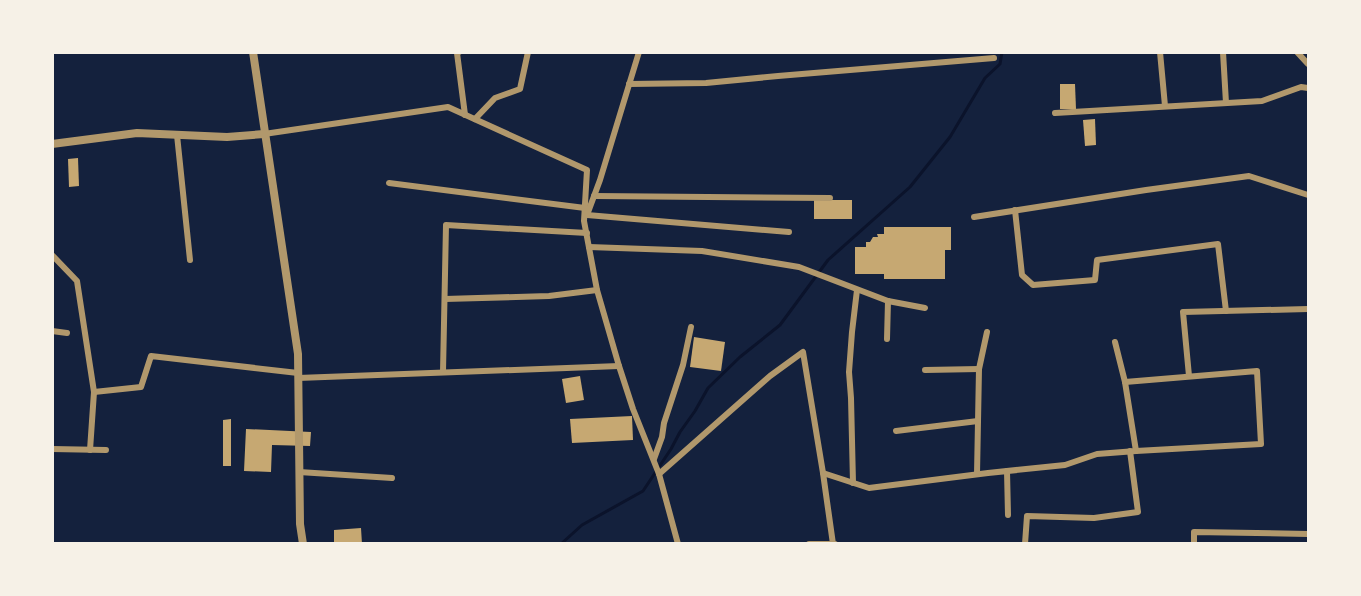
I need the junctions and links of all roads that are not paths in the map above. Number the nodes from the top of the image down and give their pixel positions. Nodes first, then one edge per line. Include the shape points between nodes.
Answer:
1 (253, 52) edge
2 (459, 52) edge
3 (528, 52) edge
4 (639, 52) edge
5 (1160, 52) edge
6 (1223, 52) edge
7 (1297, 52) edge
8 (994, 58) dead end
9 (1308, 64) edge
10 (629, 84) junction
11 (1308, 88) edge
12 (1226, 103) junction
13 (1165, 106) junction
14 (1055, 113) dead end
15 (465, 115) junction
16 (475, 119) junction
17 (264, 134) junction
18 (177, 135) junction
19 (52, 144) edge
20 (389, 183) dead end
21 (1308, 195) edge
22 (594, 196) junction
23 (830, 198) dead end
24 (1014, 210) junction
25 (585, 214) junction
26 (974, 217) dead end
27 (789, 232) dead end
28 (587, 233) junction
29 (589, 247) junction
30 (52, 255) edge
31 (190, 260) dead end
32 (597, 290) junction
33 (857, 290) junction
34 (445, 299) junction
35 (888, 301) junction
36 (925, 308) dead end
37 (1308, 309) edge
38 (1226, 310) junction
39 (691, 327) dead end
40 (52, 331) edge
41 (987, 332) dead end
42 (67, 333) dead end
43 (887, 339) dead end
44 (1115, 342) dead end
45 (619, 366) junction
46 (979, 369) junction
47 (925, 370) dead end
48 (443, 372) junction
49 (298, 376) junction
50 (1189, 376) junction
51 (1125, 382) junction
52 (94, 392) junction
53 (978, 421) junction
54 (896, 431) dead end
55 (52, 450) edge
56 (90, 450) junction
57 (106, 450) dead end
58 (1133, 451) junction
59 (655, 463) junction
60 (1007, 471) junction
61 (299, 472) junction
62 (658, 473) junction
63 (824, 473) junction
64 (977, 474) junction
65 (392, 477) dead end
66 (853, 483) junction
67 (1008, 515) dead end
68 (1308, 534) edge
69 (303, 543) edge
70 (678, 543) edge
71 (809, 543) edge
72 (834, 543) edge
73 (1026, 543) edge
74 (1194, 543) edge

1 - 17 street
2 - 15 street
3 - 16 street via 520,89 495,98
4 - 10 street
5 - 13 street
6 - 12 street
7 - 9 street
8 - 10 street via 706,83
10 - 22 street
11 - 12 street via 1262,101
12 - 13 street
13 - 14 street
15 - 16 street
15 - 17 street via 448,107
16 - 25 street via 587,170
17 - 18 street
17 - 49 street via 298,354
18 - 19 street via 137,134
18 - 31 street
20 - 25 street
21 - 24 street via 1250,176
22 - 23 street
22 - 25 street
24 - 26 street
24 - 38 street via 1022,275 1033,285 1095,280 1097,261 1218,244
25 - 27 street
25 - 28 street
28 - 29 street
28 - 34 street via 446,225
29 - 32 street
29 - 33 street via 702,251 799,267
30 - 52 street via 77,281
32 - 34 street via 549,296
32 - 45 street
33 - 35 street
33 - 66 street via 849,372
34 - 48 street
35 - 36 street
35 - 43 street
37 - 38 street
38 - 50 street via 1183,312
39 - 59 street
40 - 42 street
41 - 46 street
44 - 51 street
45 - 48 street
45 - 59 street
46 - 47 street
46 - 53 street
48 - 49 street
49 - 52 street via 151,356 141,387
49 - 61 street
50 - 51 street
50 - 58 street via 1257,370 1261,444
51 - 58 street
52 - 56 street
53 - 54 street
53 - 64 street
55 - 56 street
56 - 57 street
58 - 60 street via 1097,454 1065,465
58 - 73 street via 1138,512 1094,518 1027,516
59 - 62 street
60 - 64 street
60 - 67 street
61 - 65 street
61 - 69 street
62 - 63 street via 803,352
62 - 70 street
63 - 66 street
63 - 72 street
64 - 66 street via 869,488
68 - 74 street via 1194,532
71 - 72 street

